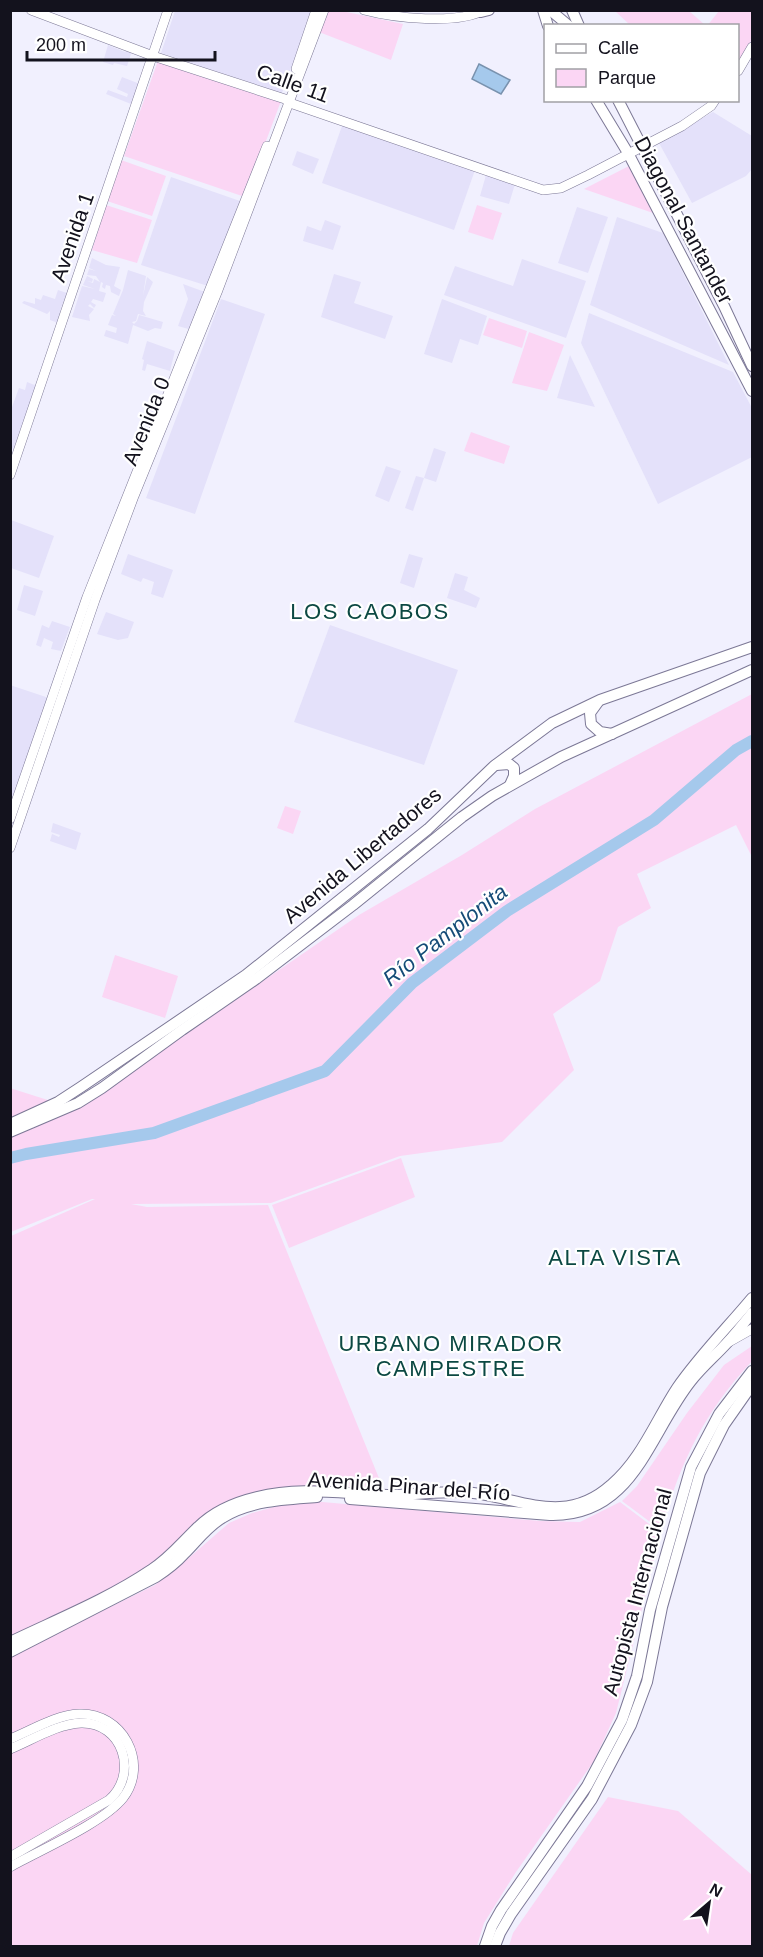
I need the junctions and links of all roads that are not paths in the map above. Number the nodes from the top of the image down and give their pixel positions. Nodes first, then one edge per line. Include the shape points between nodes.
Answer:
1 (31, 10) edge
2 (168, 10) edge
3 (316, 10) edge
4 (324, 10) edge
5 (364, 10) edge
6 (550, 10) edge
7 (572, 10) edge
8 (485, 11) edge
9 (567, 24) edge
10 (578, 24) edge
11 (753, 47) edge
12 (153, 56) junction
13 (739, 69) edge
14 (287, 101) junction
15 (598, 102) edge
16 (598, 102) edge
17 (619, 102) edge
18 (714, 102) edge
19 (645, 145) junction
20 (628, 153) junction
21 (753, 366) edge
22 (753, 391) edge
23 (10, 475) edge
24 (753, 647) edge
25 (753, 670) edge
26 (600, 700) junction
27 (614, 734) junction
28 (494, 766) junction
29 (509, 786) junction
30 (10, 819) edge
31 (10, 848) edge
32 (10, 1124) edge
33 (10, 1132) edge
34 (753, 1298) edge
35 (753, 1313) edge
36 (753, 1329) edge
37 (727, 1343) junction
38 (753, 1371) edge
39 (753, 1385) edge
40 (448, 1492) junction
41 (477, 1493) junction
42 (447, 1507) junction
43 (475, 1509) junction
44 (10, 1642) edge
45 (10, 1652) edge
46 (10, 1739) edge
47 (10, 1749) edge
48 (10, 1857) edge
49 (10, 1867) edge
50 (484, 1947) edge
51 (495, 1947) edge

1 - 12 street, Calle 11
2 - 12 street, Avenida 1
3 - 14 street, Avenida 0
4 - 14 street, Avenida 0
5 - 8 street via 409,18 461,17
6 - 9 main road
7 - 10 main road
11 - 13 street
12 - 14 street, Calle 11
12 - 23 street, Avenida 1
14 - 20 street, Calle 11 via 543,190 568,185
14 - 30 street, Avenida 0 via 87,597
14 - 31 street, Avenida 0 via 218,290 99,590
15 - 19 main road via 628,145
16 - 20 main road, Diagonal Santander
17 - 19 main road, Diagonal Santander
18 - 19 street via 682,126
19 - 20 street
19 - 21 main road, Diagonal Santander via 684,214 691,242
20 - 22 main road, Diagonal Santander
24 - 26 main road, Avenida Libertadores
25 - 27 main road, Avenida Libertadores
26 - 27 main road via 590,713 591,724 600,732
26 - 28 main road, Avenida Libertadores via 552,723
27 - 29 main road, Avenida Libertadores
28 - 29 main road via 512,766 514,776
28 - 32 main road, Avenida Libertadores via 428,830 246,975 81,1088
29 - 33 main road, Avenida Libertadores via 472,809 256,979 102,1088 78,1103
34 - 41 main road, Avenida Pinar del Río via 688,1373 630,1464 602,1493 556,1508
35 - 37 main road, Avenida Pinar del Río
36 - 37 street
37 - 43 main road, Avenida Pinar del Río via 690,1381 630,1479 613,1496 590,1509 560,1516
38 - 50 main road, Autopista Internacional via 719,1414 691,1467 622,1720 587,1786 501,1910
39 - 51 main road, Autopista Internacional via 724,1425 700,1473 635,1716 592,1799 511,1914
40 - 41 main road, Avenida Pinar del Río
40 - 42 main road via 456,1500
40 - 44 main road, Avenida Pinar del Río via 386,1495 298,1490 237,1503 216,1512 142,1576
41 - 43 main road via 469,1499
42 - 43 main road, Avenida Pinar del Río
42 - 45 main road, Avenida Pinar del Río via 319,1497 245,1508 222,1517 156,1578
46 - 49 street via 63,1717 93,1715 112,1723 123,1734 131,1748 134,1768 128,1790 114,1808
47 - 48 street via 65,1726 86,1723 101,1727 115,1738 122,1748 125,1767 120,1786 109,1800

